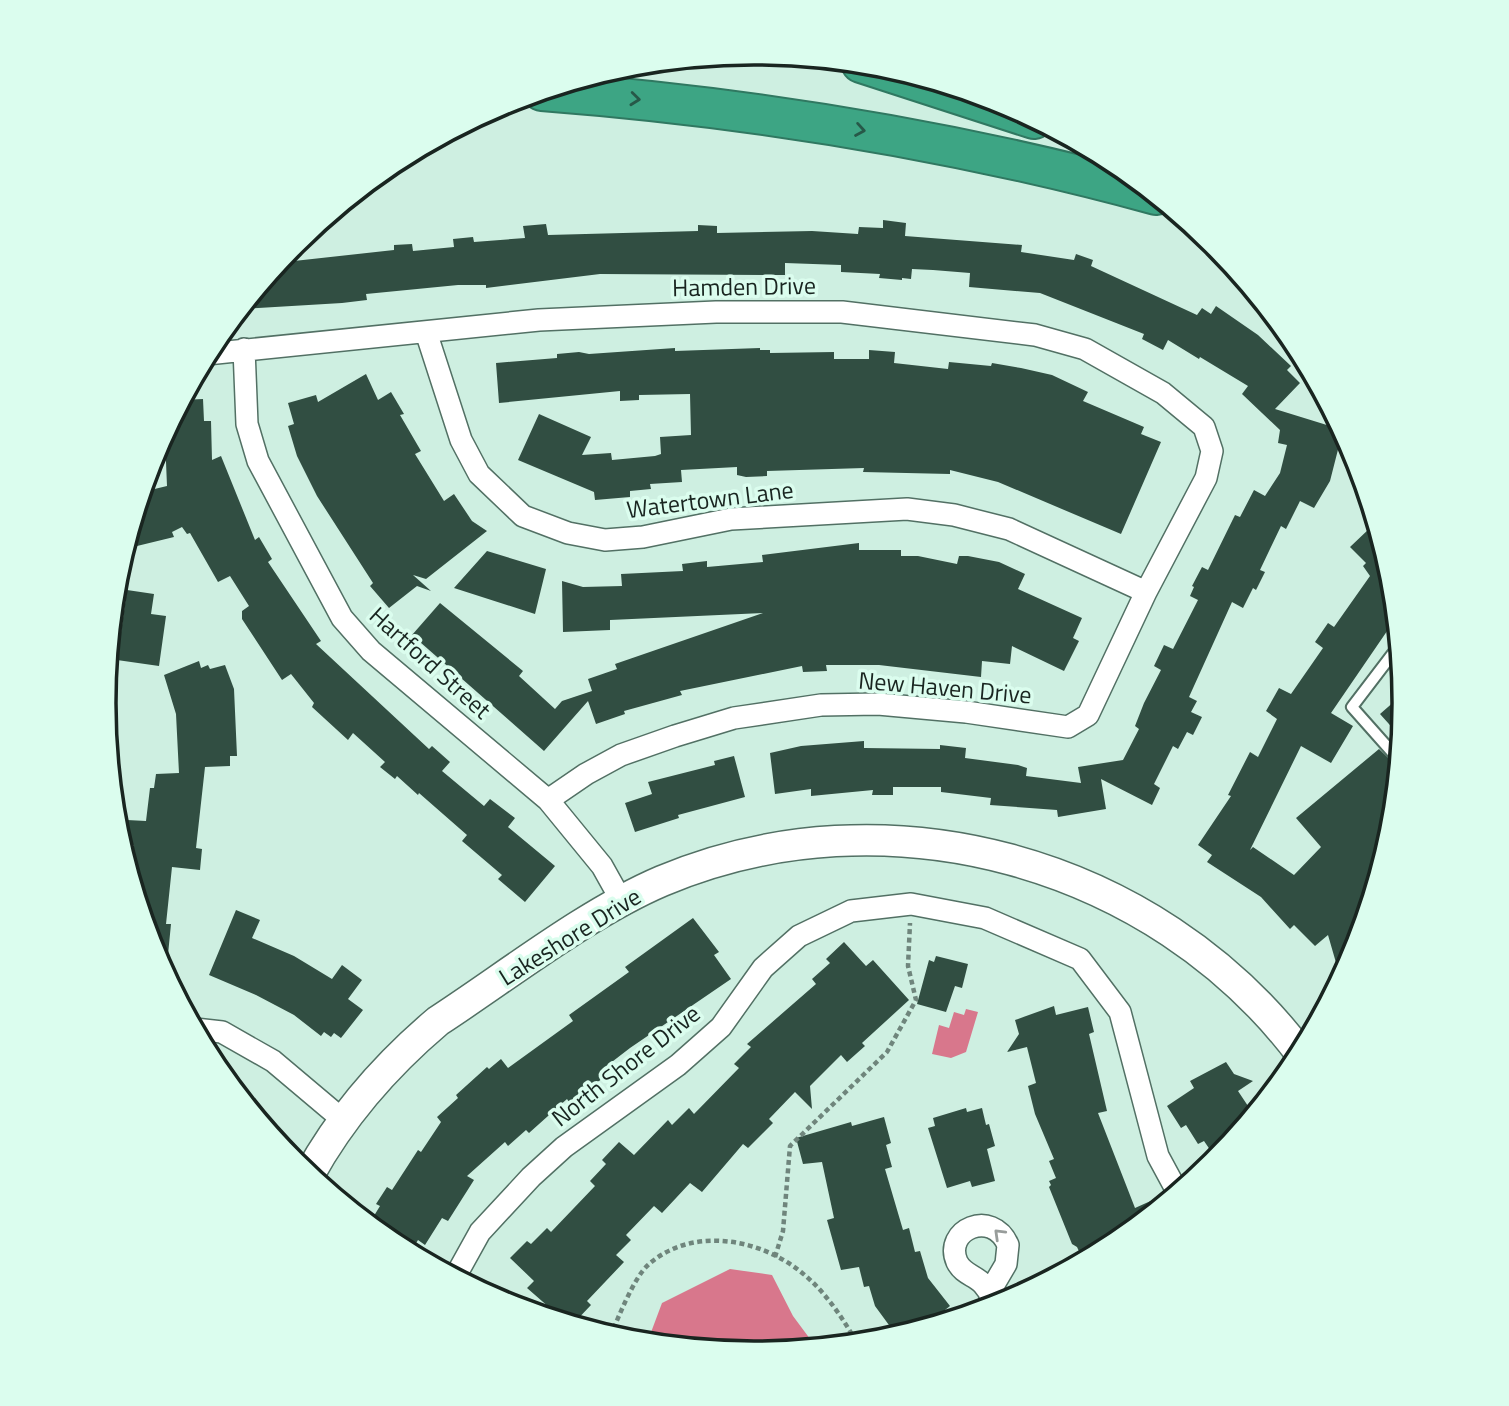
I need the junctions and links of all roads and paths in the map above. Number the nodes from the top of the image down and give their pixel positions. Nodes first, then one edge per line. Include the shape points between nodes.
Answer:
1 (566, 93) edge
2 (1132, 189) edge
3 (426, 332) junction
4 (244, 349) junction
5 (222, 352) edge
6 (1206, 478) joint
7 (1146, 592) junction
8 (1391, 656) edge
9 (1390, 750) edge
10 (548, 800) junction
11 (621, 900) junction
12 (911, 904) junction
13 (207, 1030) edge
14 (1293, 1045) edge
15 (343, 1120) junction
16 (315, 1165) edge
17 (1173, 1184) edge
18 (775, 1256) junction
19 (460, 1269) edge
20 (616, 1326) edge
21 (852, 1334) edge

1 -> 2 highway via 861,129
3 - 4 street, Hamden Drive
3 - 6 street, Hamden Drive via 584,318 828,312 1035,335 1084,349 1163,393 1204,427 1212,451
3 - 7 street, Watertown Lane via 460,440 479,474 523,516 568,533 605,540 731,519 907,509 1009,529
4 - 5 street, Hamden Drive
4 - 10 street, Hartford Street via 247,425 258,461 342,618 371,651
6 - 7 street, New Haven Drive
7 - 10 street, New Haven Drive via 1088,715 1068,727 878,704 821,705 734,718 675,736 621,755
8 - 9 lane via 1352,707
10 - 11 street, Hartford Street via 603,866
11 - 14 street, Lakeshore Drive via 705,865 793,845 883,839 984,852 1102,891 1175,933 1236,982
11 - 15 street, Lakeshore Drive via 438,1021 387,1067
12 - 17 street, North Shore Drive via 985,918 1080,959 1119,1012 1158,1156
12 - 18 path via 908,966 916,1000 887,1052 790,1146 783,1231
12 - 19 street, North Shore Drive via 850,911 799,936 763,968 720,1027 678,1065 530,1177 480,1232
13 - 15 street via 222,1032 273,1061
15 - 16 street, Lakeshore Drive
18 - 20 path via 718,1239 680,1245 647,1265
18 - 21 path via 801,1272 839,1311

